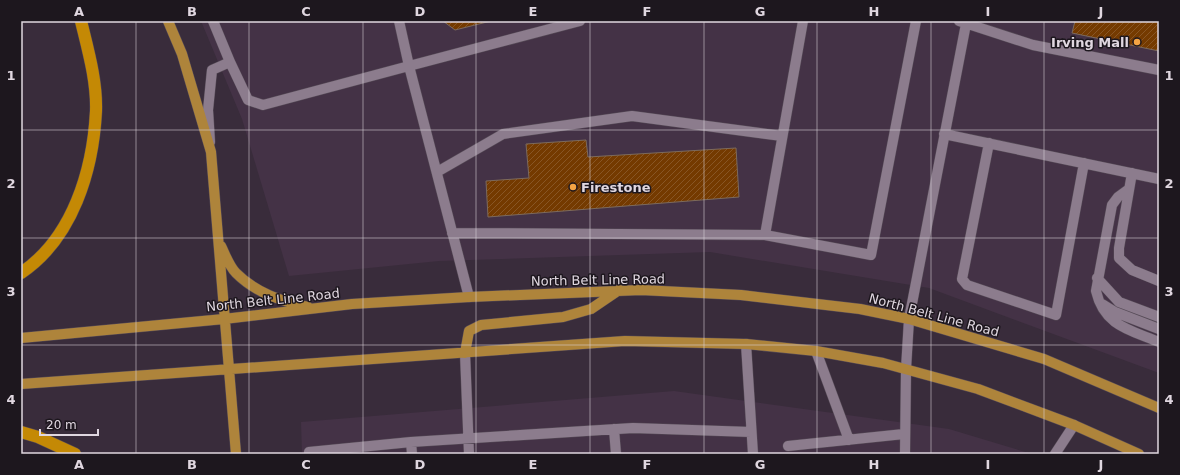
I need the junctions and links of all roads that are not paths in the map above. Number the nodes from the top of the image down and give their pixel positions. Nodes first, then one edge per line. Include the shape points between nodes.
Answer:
1 (81, 21) edge
2 (168, 21) edge
3 (212, 21) edge
4 (399, 21) edge
5 (580, 21) edge
6 (803, 21) edge
7 (916, 21) edge
8 (963, 23) edge
9 (230, 62) junction
10 (409, 66) junction
11 (1159, 70) edge
12 (944, 134) junction
13 (782, 136) junction
14 (989, 143) junction
15 (211, 152) junction
16 (1084, 163) junction
17 (437, 172) junction
18 (1132, 173) junction
19 (1159, 178) edge
20 (1129, 189) junction
21 (452, 233) junction
22 (764, 235) junction
23 (219, 242) junction
24 (21, 273) edge
25 (1097, 278) junction
26 (1159, 282) edge
27 (619, 290) junction
28 (469, 297) junction
29 (1098, 302) junction
30 (316, 308) junction
31 (1159, 318) edge
32 (224, 319) junction
33 (909, 319) junction
34 (1159, 328) edge
35 (21, 338) edge
36 (1159, 342) edge
37 (746, 344) junction
38 (816, 351) junction
39 (465, 353) junction
40 (228, 368) junction
41 (906, 369) junction
42 (21, 384) edge
43 (1159, 408) edge
44 (1074, 425) junction
45 (614, 429) junction
46 (21, 432) edge
47 (751, 432) junction
48 (904, 434) junction
49 (468, 439) junction
50 (849, 440) junction
51 (411, 442) junction
52 (788, 446) dead end
53 (309, 452) dead end
54 (75, 454) edge
55 (236, 454) edge
56 (412, 454) edge
57 (469, 454) edge
58 (616, 454) edge
59 (753, 454) edge
60 (905, 454) edge
61 (1055, 454) edge
62 (1140, 454) edge

1 - 24 highway via 90,58 96,109 91,159 77,202 55,240
2 - 15 main road via 182,54
3 - 9 lane
4 - 10 lane
5 - 10 lane
6 - 13 lane
7 - 22 lane via 871,255
8 - 11 lane via 1033,46
8 - 12 lane
9 - 10 lane via 248,100 263,105
9 - 15 lane via 212,70 208,110
10 - 17 lane
12 - 14 lane
12 - 33 lane
13 - 17 lane via 632,116 503,134
13 - 22 lane
14 - 16 lane
14 - 16 lane via 962,279 967,285 1056,314
15 - 23 main road
16 - 18 lane
17 - 21 lane
18 - 19 lane
18 - 20 lane
20 - 25 lane via 1112,205
20 - 26 lane via 1118,248 1119,258 1132,270
21 - 22 lane
21 - 28 lane
23 - 30 main road via 235,272 257,290 281,301
23 - 32 main road
25 - 29 lane
25 - 31 lane via 1119,302
27 - 28 main road, North Belt Line Road
27 - 33 main road, North Belt Line Road via 741,295 860,309
27 - 39 main road via 591,309 563,317 481,325 469,332
28 - 30 main road, North Belt Line Road
29 - 34 lane via 1114,312
29 - 36 lane via 1118,325
30 - 32 main road, North Belt Line Road
32 - 35 main road, North Belt Line Road
32 - 40 main road
33 - 41 lane
33 - 43 main road, North Belt Line Road via 1044,359
37 - 38 main road
37 - 39 main road via 625,341
37 - 47 lane
38 - 41 main road
38 - 50 lane
39 - 40 main road
39 - 49 lane
40 - 42 main road
40 - 55 main road
41 - 44 main road via 978,389
41 - 48 lane
44 - 61 lane
44 - 62 main road
45 - 47 lane
45 - 49 lane
45 - 58 lane
46 - 54 highway
47 - 59 lane
48 - 50 lane
48 - 60 lane
49 - 51 lane
49 - 57 lane
50 - 52 lane
51 - 53 lane
51 - 56 lane

